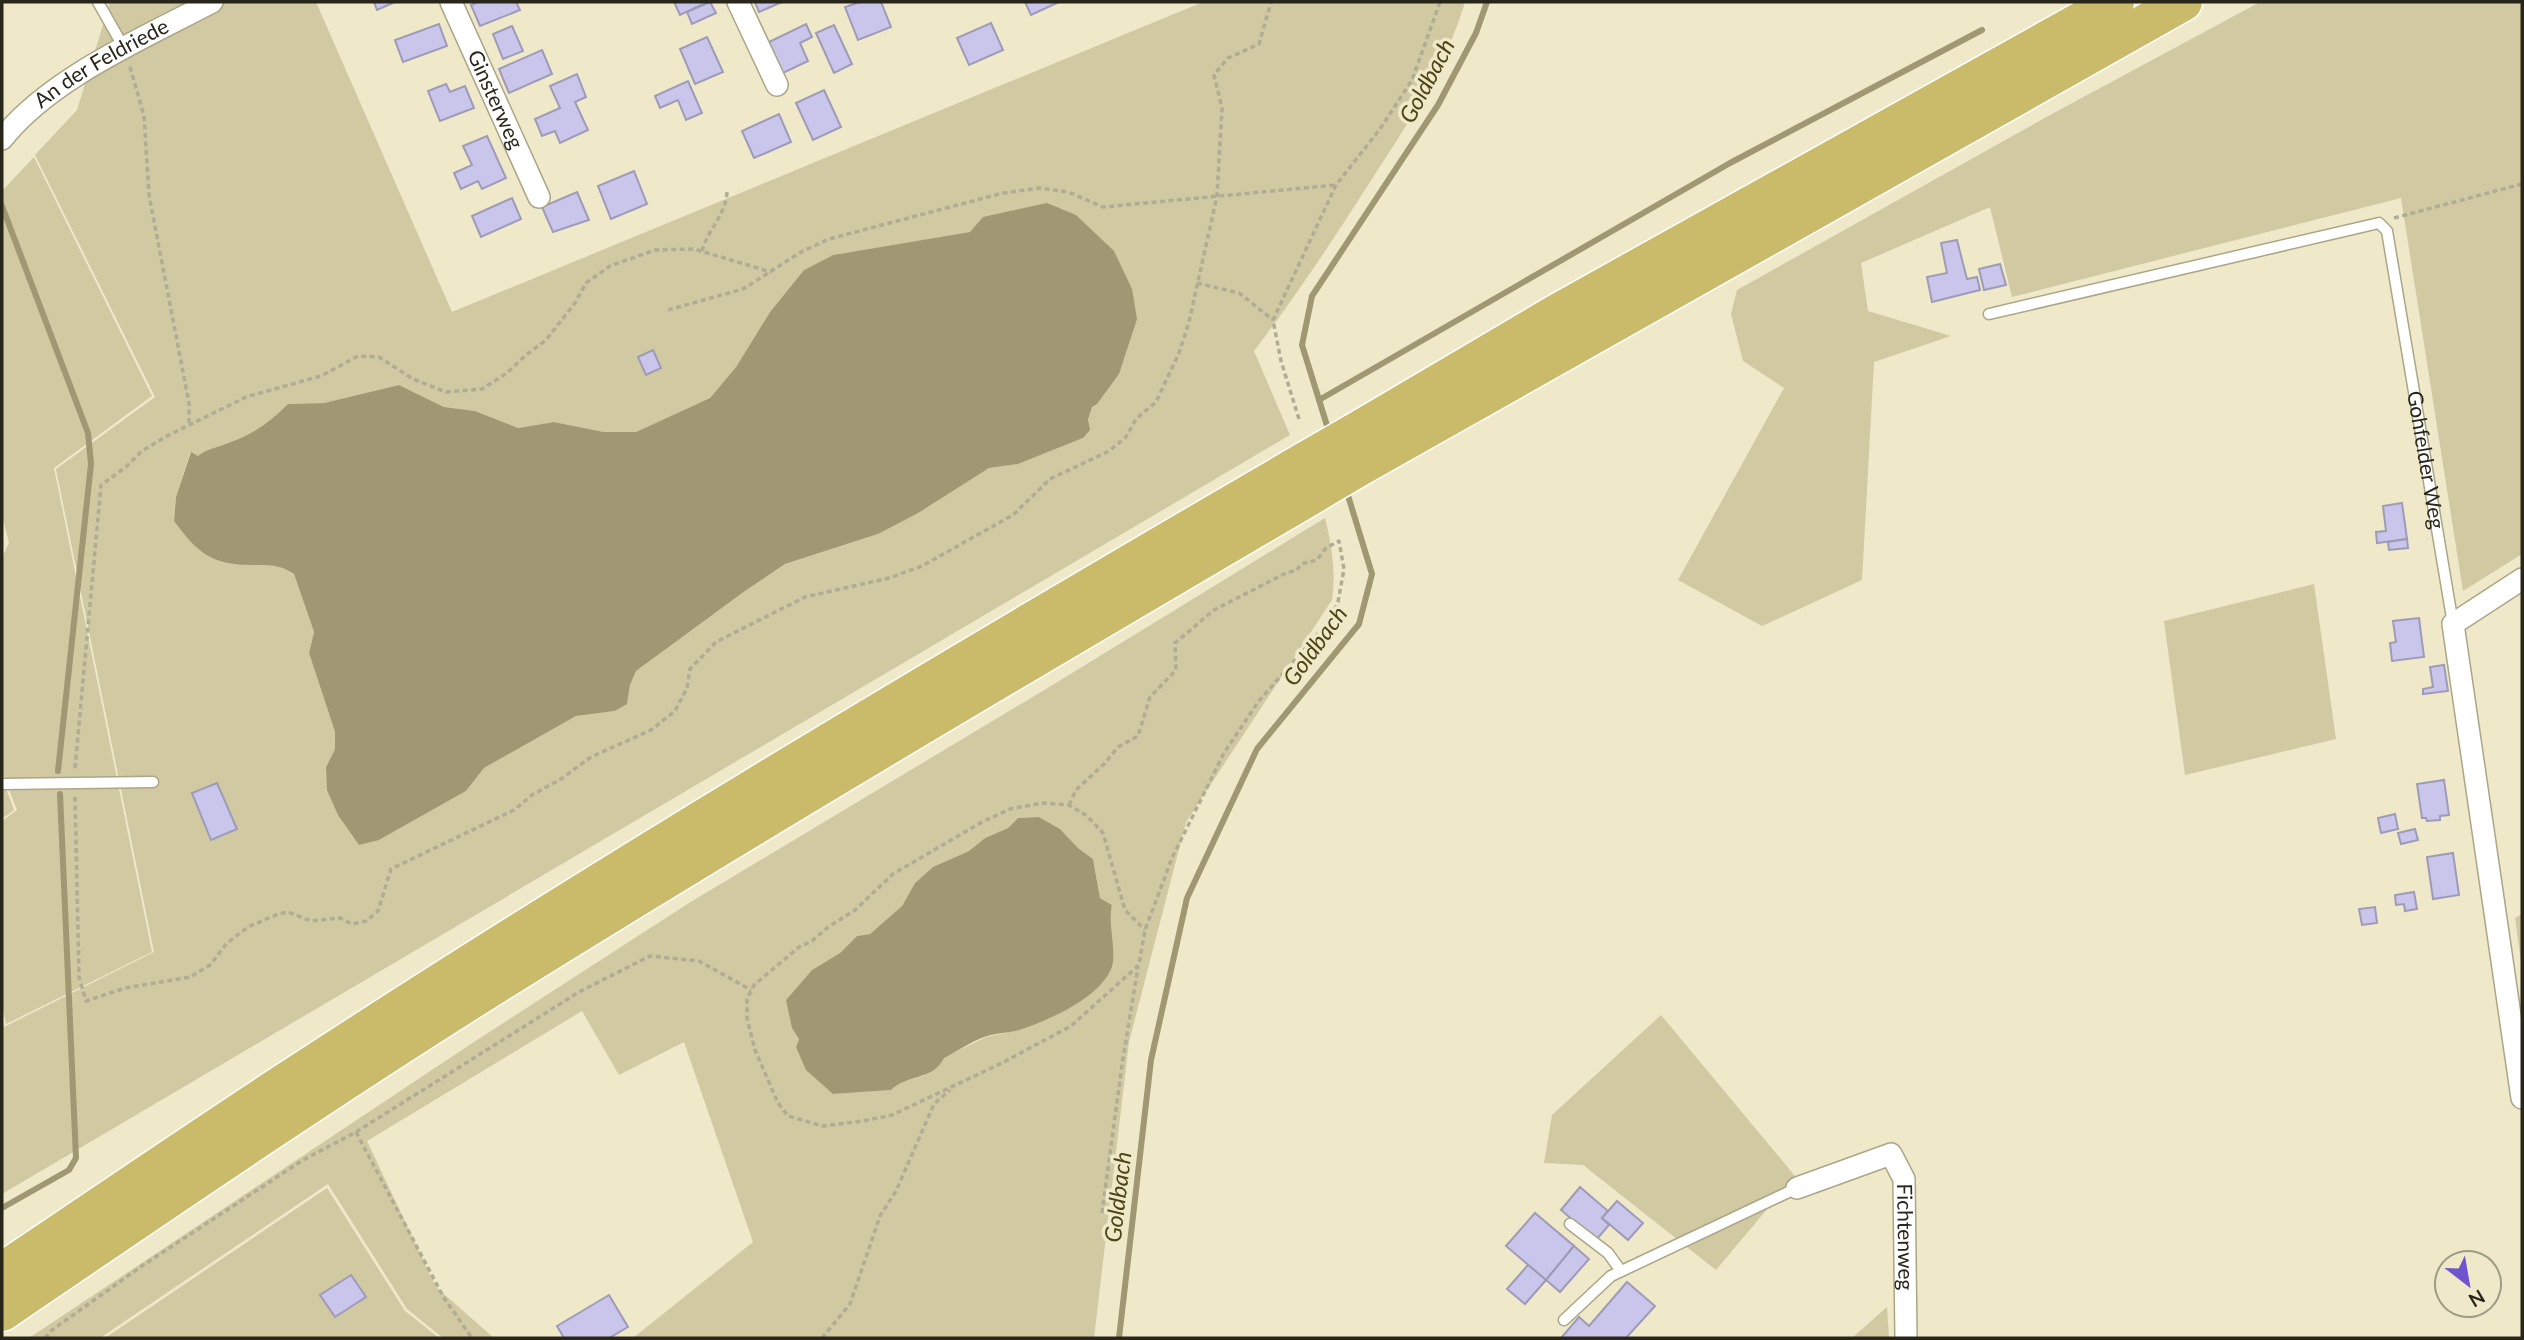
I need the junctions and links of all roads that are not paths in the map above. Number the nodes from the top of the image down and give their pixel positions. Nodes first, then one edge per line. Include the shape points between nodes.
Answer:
1 (98, 2) edge
2 (212, 2) edge
3 (451, 2) edge
4 (738, 2) edge
5 (2115, 2) edge
6 (2183, 2) edge
7 (124, 48) junction
8 (777, 85) dead end
9 (2, 139) edge
10 (539, 197) dead end
11 (1989, 314) dead end
12 (1356, 450) junction
13 (1312, 476) junction
14 (2522, 579) edge
15 (2453, 624) junction
16 (153, 782) dead end
17 (2, 784) edge
18 (2522, 1098) edge
19 (1797, 1188) joint
20 (1570, 1224) dead end
21 (1621, 1271) junction
22 (2, 1272) edge
23 (2, 1312) edge
24 (1564, 1320) dead end
25 (1906, 1338) edge

1 - 7 lane
2 - 7 street, An der Feldriede
3 - 10 street, Ginsterweg
4 - 8 street
5 - 12 highway via 1559,312
6 - 12 highway
7 - 9 street, An der Feldriede via 54,90
11 - 15 lane, Gohfelder Weg via 2379,223 2387,231
12 - 13 highway, bridge
13 - 22 highway via 1060,603 643,856 280,1086
13 - 23 highway via 531,962
14 - 15 street
15 - 18 street, Gohfelder Weg
16 - 17 lane
19 - 21 lane
19 - 25 street, Fichtenweg via 1891,1154 1904,1179
20 - 21 lane via 1608,1253
21 - 24 lane

